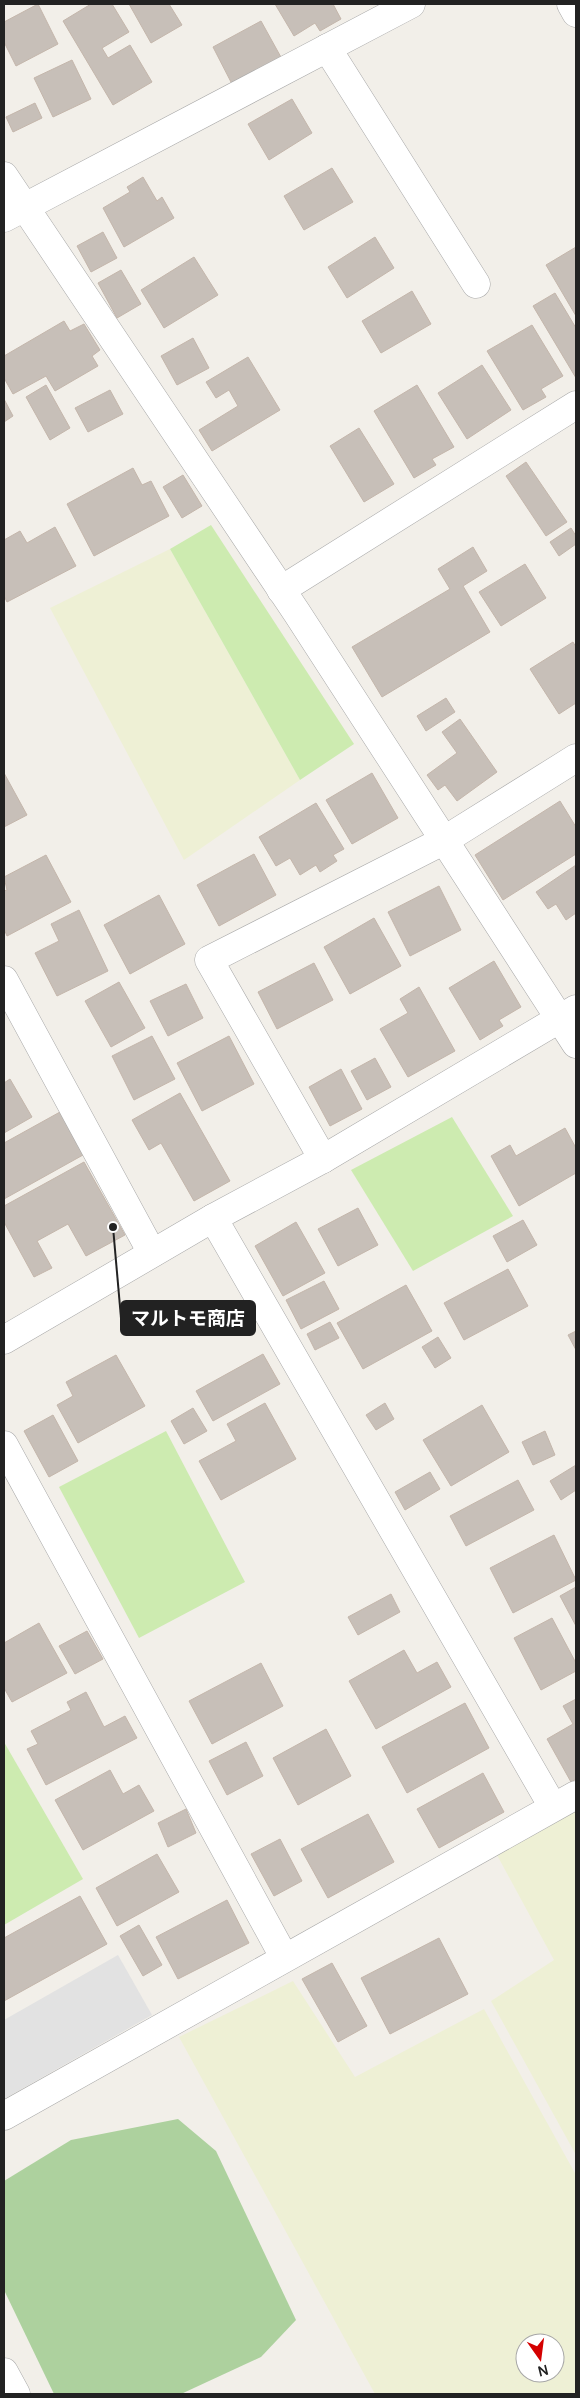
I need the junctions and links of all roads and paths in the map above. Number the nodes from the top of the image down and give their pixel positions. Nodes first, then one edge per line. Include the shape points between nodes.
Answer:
1 (411, 4) edge
2 (571, 4) edge
3 (576, 13) edge
4 (327, 48) junction
5 (4, 176) edge
6 (14, 213) edge
7 (476, 284) dead end
8 (576, 405) edge
9 (281, 590) junction
10 (576, 758) edge
11 (443, 841) junction
12 (4, 980) edge
13 (569, 1014) edge
14 (576, 1044) edge
15 (323, 1159) junction
16 (213, 1218) junction
17 (152, 1253) junction
18 (4, 1340) edge
19 (4, 1445) edge
20 (565, 1801) edge
21 (284, 1957) junction
22 (4, 2116) edge
23 (4, 2372) edge
24 (16, 2394) edge

1 - 4 street
2 - 3 street
4 - 6 street
4 - 7 street
5 - 6 street
6 - 9 street
8 - 9 street
9 - 11 street
10 - 11 street
11 - 13 street
11 - 15 street via 209,960
12 - 17 street
13 - 14 street
13 - 15 street
15 - 16 street
16 - 17 street
16 - 20 street
17 - 18 street
19 - 21 street
20 - 21 street
21 - 22 street
23 - 24 street

